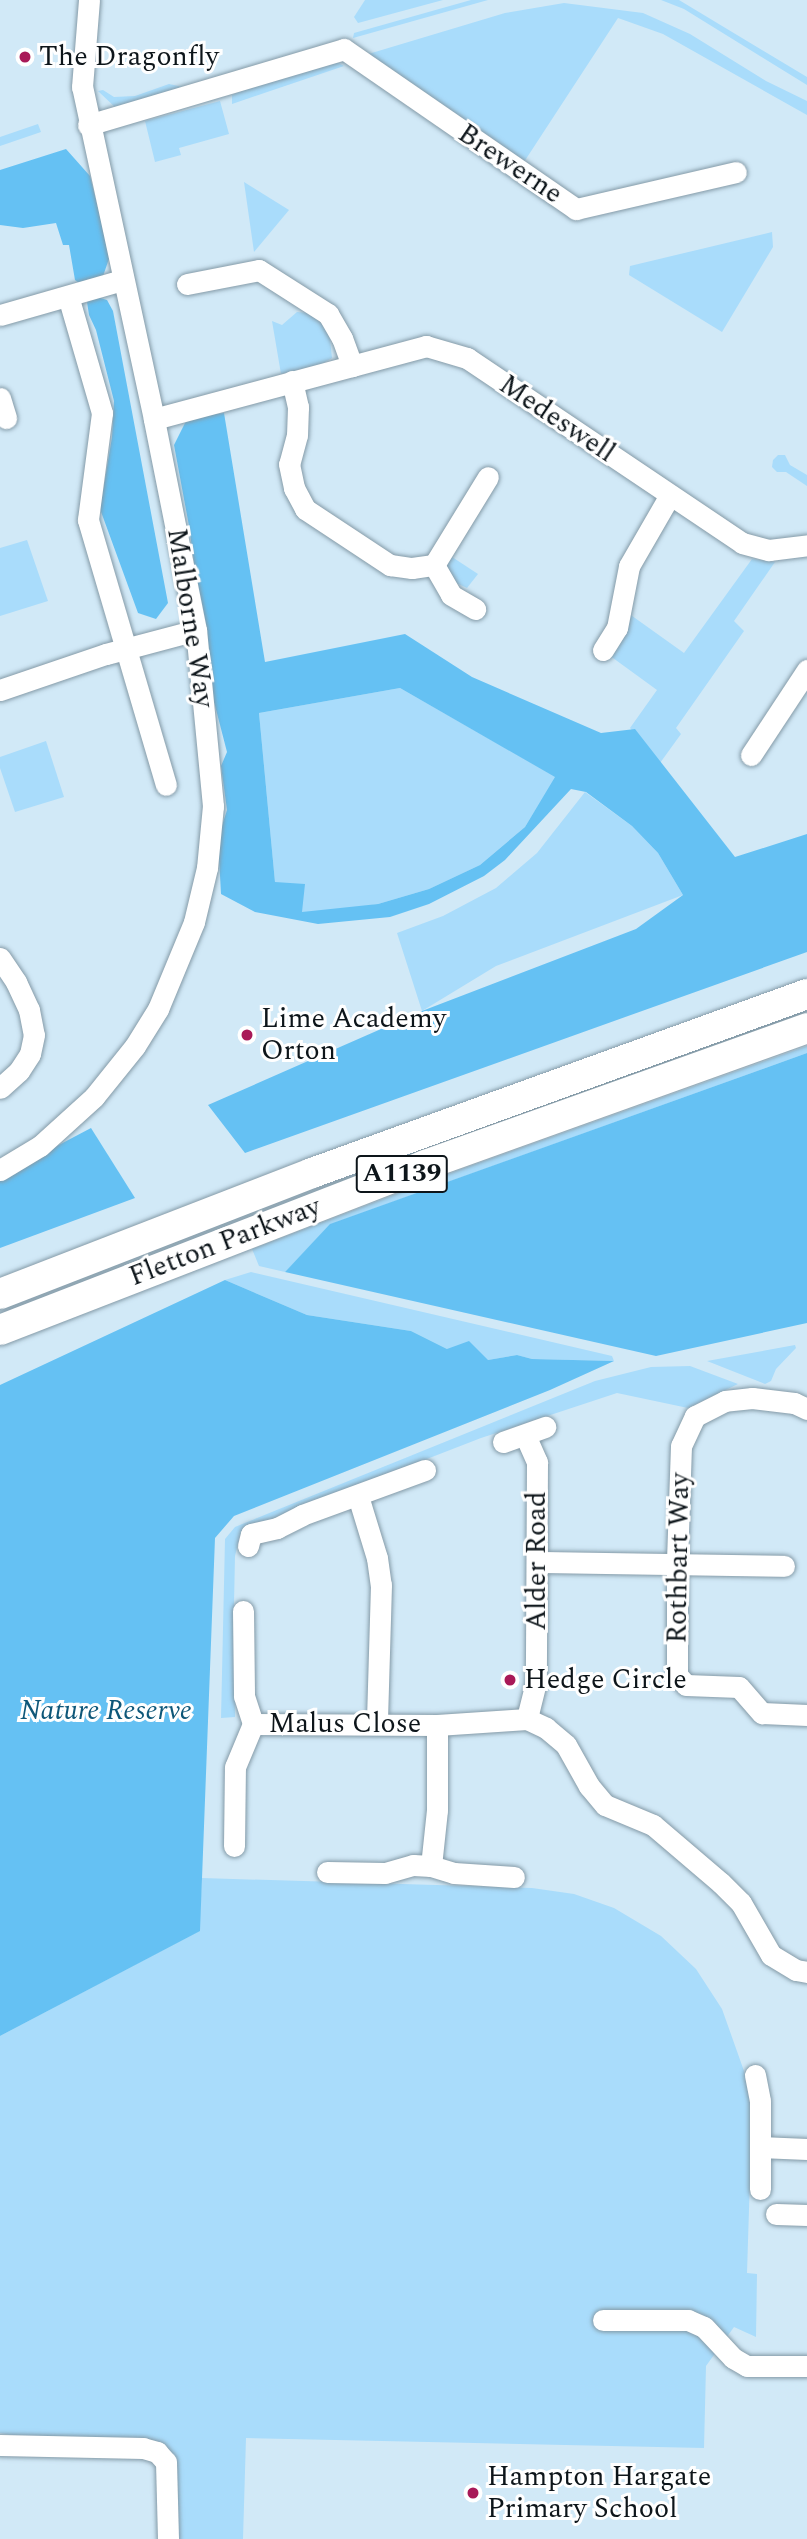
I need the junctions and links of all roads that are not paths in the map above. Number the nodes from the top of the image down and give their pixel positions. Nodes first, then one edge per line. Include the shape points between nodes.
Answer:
1 (89, 0) edge
2 (88, 125) junction
3 (736, 172) dead end
4 (122, 281) junction
5 (187, 284) dead end
6 (68, 296) junction
7 (0, 315) edge
8 (352, 366) junction
9 (292, 382) junction
10 (154, 419) junction
11 (488, 477) dead end
12 (670, 495) junction
13 (807, 545) edge
14 (434, 565) junction
15 (475, 608) dead end
16 (196, 630) junction
17 (126, 648) junction
18 (603, 650) dead end
19 (807, 670) edge
20 (0, 690) edge
21 (751, 755) dead end
22 (166, 785) dead end
23 (0, 958) edge
24 (807, 994) edge
25 (807, 1028) edge
26 (0, 1088) edge
27 (0, 1170) edge
28 (0, 1294) edge
29 (0, 1330) edge
30 (807, 1409) edge
31 (503, 1443) dead end
32 (425, 1470) dead end
33 (358, 1496) junction
34 (248, 1546) dead end
35 (537, 1562) junction
36 (677, 1563) junction
37 (784, 1566) dead end
38 (243, 1611) dead end
39 (807, 1715) edge
40 (527, 1719) junction
41 (377, 1722) junction
42 (253, 1724) junction
43 (437, 1725) junction
44 (234, 1846) dead end
45 (431, 1866) junction
46 (327, 1872) dead end
47 (514, 1877) dead end
48 (807, 1972) edge
49 (755, 2075) dead end
50 (760, 2147) junction
51 (807, 2149) edge
52 (760, 2189) dead end
53 (776, 2214) dead end
54 (807, 2215) edge
55 (603, 2320) dead end
56 (807, 2366) edge
57 (0, 2445) edge
58 (168, 2539) edge

1 - 2 street, Malborne Way via 80,75
2 - 3 street, Brewerne via 344,49 576,209
2 - 4 street, Malborne Way
4 - 6 street
4 - 10 street, Malborne Way
5 - 8 street via 259,270 328,314
6 - 7 street
6 - 17 street via 102,413 88,520
8 - 9 street, Medeswell
8 - 12 street, Medeswell via 426,346 467,358
9 - 10 street, Medeswell
9 - 14 street via 298,407 297,435 289,464 305,509 390,565
10 - 16 street, Malborne Way
11 - 14 street
12 - 13 street, Medeswell via 742,543 769,550
12 - 18 street via 629,566 617,628
14 - 15 street via 451,595
16 - 17 street
16 - 27 street, Malborne Way via 213,806 207,868 194,922 158,1009 135,1046 85,1105 40,1146
17 - 20 street
17 - 22 street
19 - 21 street
23 - 26 street via 29,1010 34,1035 30,1054
24 - 28 highway, Fletton Parkway / A1139 via 312,1173
25 - 29 highway, Fletton Parkway / A1139 via 425,1165
30 - 36 street, Rothbart Way via 752,1398 725,1401 695,1416 681,1446
31 - 35 street, Alder Road via 535,1431
32 - 33 street
33 - 34 street via 251,1534
33 - 41 street via 381,1584
35 - 36 street
35 - 40 street, Alder Road via 537,1682
36 - 37 street
36 - 39 street, Rothbart Way via 677,1675 686,1685 738,1688 762,1713
38 - 42 street via 244,1696
40 - 43 street, Malus Close
40 - 48 street via 566,1745 605,1805 653,1825 721,1883 741,1903 771,1955
41 - 42 street, Malus Close
41 - 43 street, Malus Close
42 - 44 street, Malus Close via 235,1767
43 - 45 street, Malus Close via 427,1811
45 - 46 street via 413,1865 385,1874
45 - 47 street via 454,1874
49 - 50 street
50 - 51 street
50 - 52 street
53 - 54 street
55 - 56 street via 688,2320 704,2327 747,2366
57 - 58 street via 157,2452 166,2462

